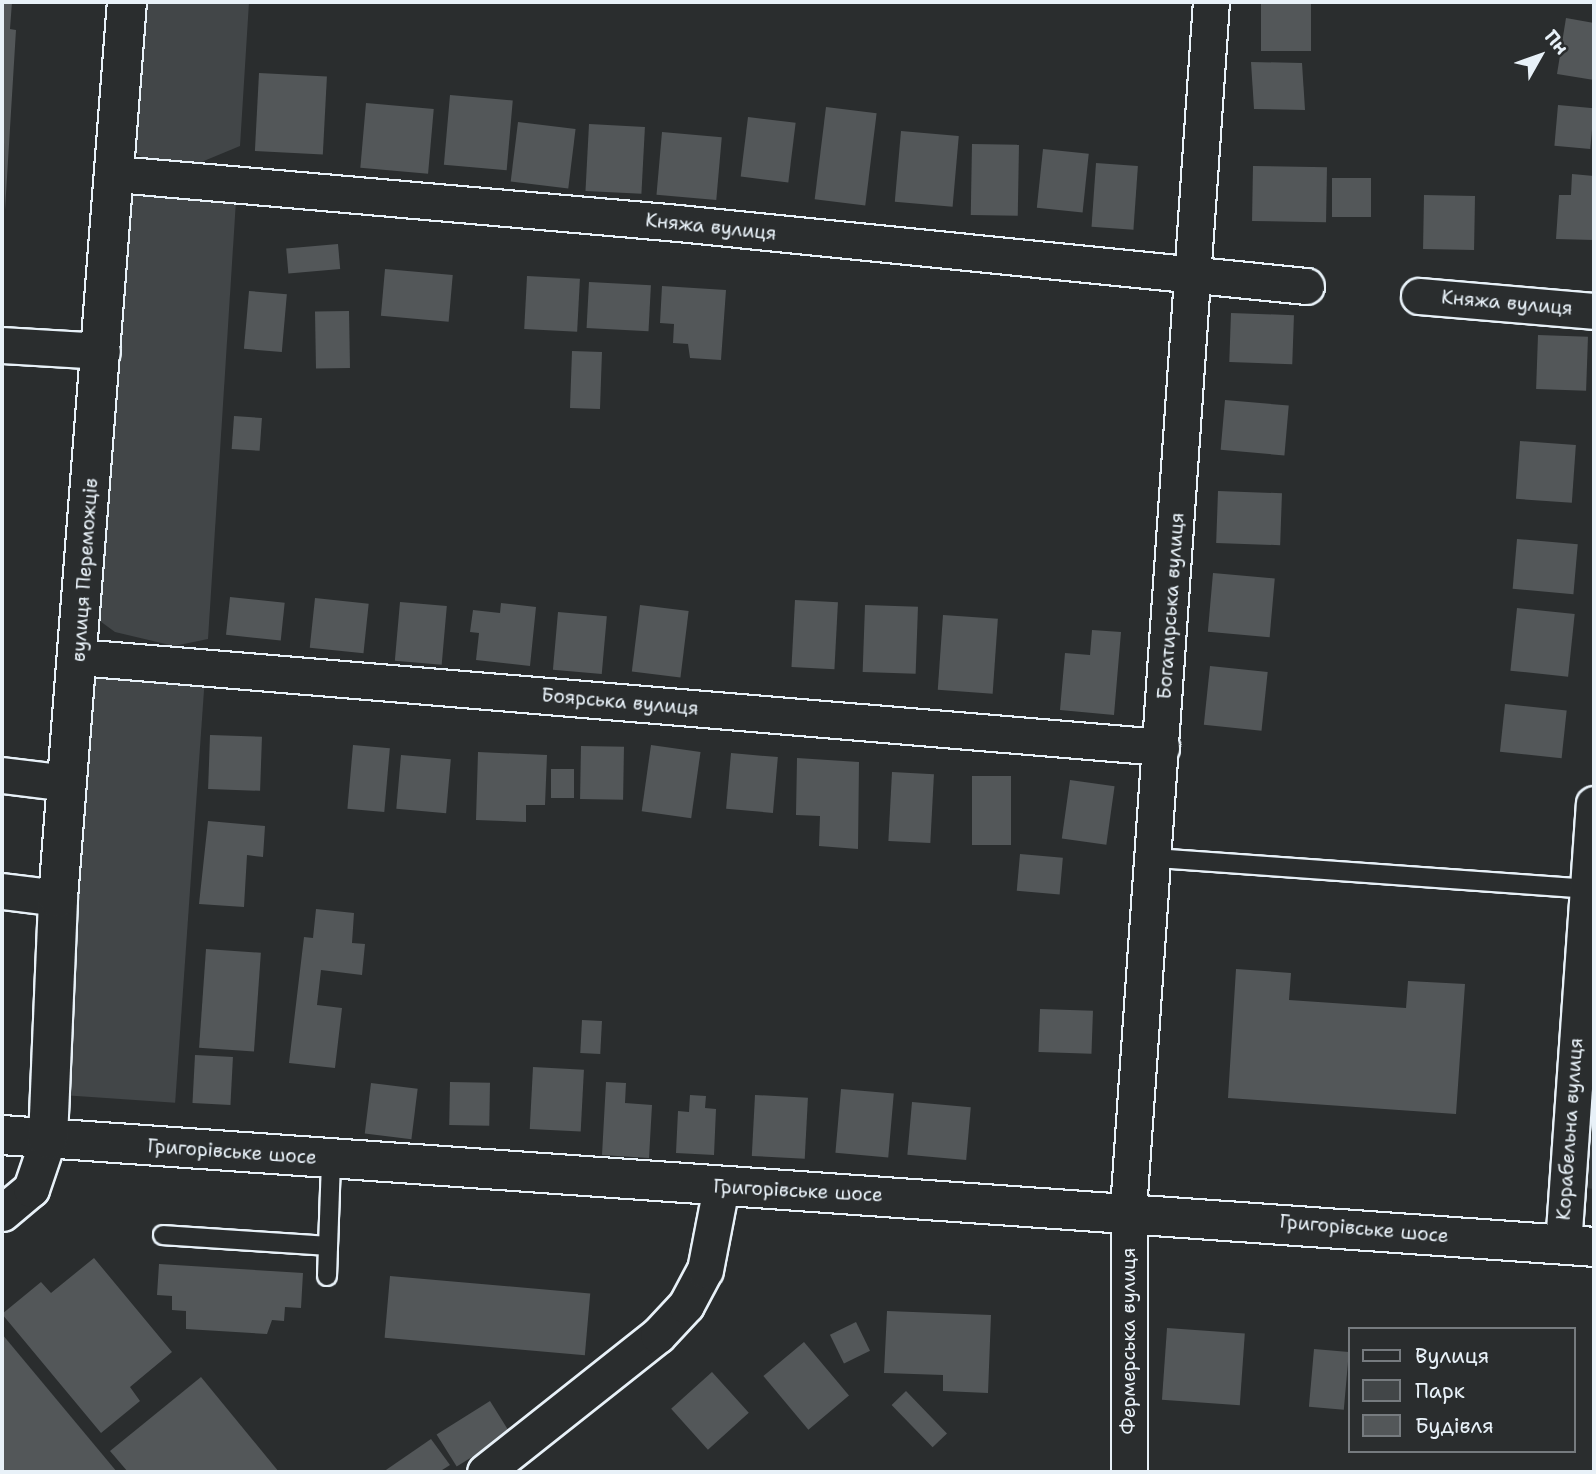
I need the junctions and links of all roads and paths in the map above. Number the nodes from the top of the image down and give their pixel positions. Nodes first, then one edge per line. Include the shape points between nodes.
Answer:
1 (127, 2) edge
2 (1211, 2) edge
3 (116, 174) junction
4 (1196, 277) junction
5 (1306, 286) dead end
6 (1419, 296) dead end
7 (1594, 311) edge
8 (2, 345) edge
9 (102, 351) junction
10 (78, 657) junction
11 (1161, 747) junction
12 (2, 775) edge
13 (67, 783) junction
14 (1594, 804) edge
15 (1156, 858) junction
16 (1588, 888) junction
17 (2, 891) edge
18 (58, 898) junction
19 (2, 1135) edge
20 (48, 1139) junction
21 (331, 1159) junction
22 (721, 1187) junction
23 (1129, 1210) junction
24 (2, 1213) edge
25 (163, 1235) dead end
26 (328, 1246) junction
27 (1579, 1246) edge
28 (327, 1276) dead end
29 (485, 1472) edge
30 (1129, 1472) edge

1 - 3 street, вулиця Переможців
2 - 4 street, Богатирська вулиця
3 - 4 street, Княжа вулиця via 678,223
3 - 9 street, вулиця Переможців
4 - 5 street, Княжа вулиця
4 - 11 street, Богатирська вулиця
6 - 7 street, Княжа вулиця
8 - 9 street
9 - 10 street, вулиця Переможців
10 - 11 street, Боярська вулиця
10 - 13 street, вулиця Переможців
11 - 15 street, Богатирська вулиця
12 - 13 street
13 - 18 street, вулиця Переможців
14 - 16 street, Корабельна вулиця
15 - 16 lane
15 - 23 street, Богатирська вулиця
16 - 27 street, Корабельна вулиця
17 - 18 street
18 - 20 street, вулиця Переможців
19 - 20 street, Григорівське шосе
20 - 21 street, Григорівське шосе
20 - 24 street via 31,1189
21 - 22 street, Григорівське шосе
21 - 26 lane
22 - 23 street, Григорівське шосе
22 - 29 street via 705,1270 686,1305 657,1335
23 - 27 street, Григорівське шосе
23 - 30 street, Фермерська вулиця
25 - 26 lane
26 - 28 lane

